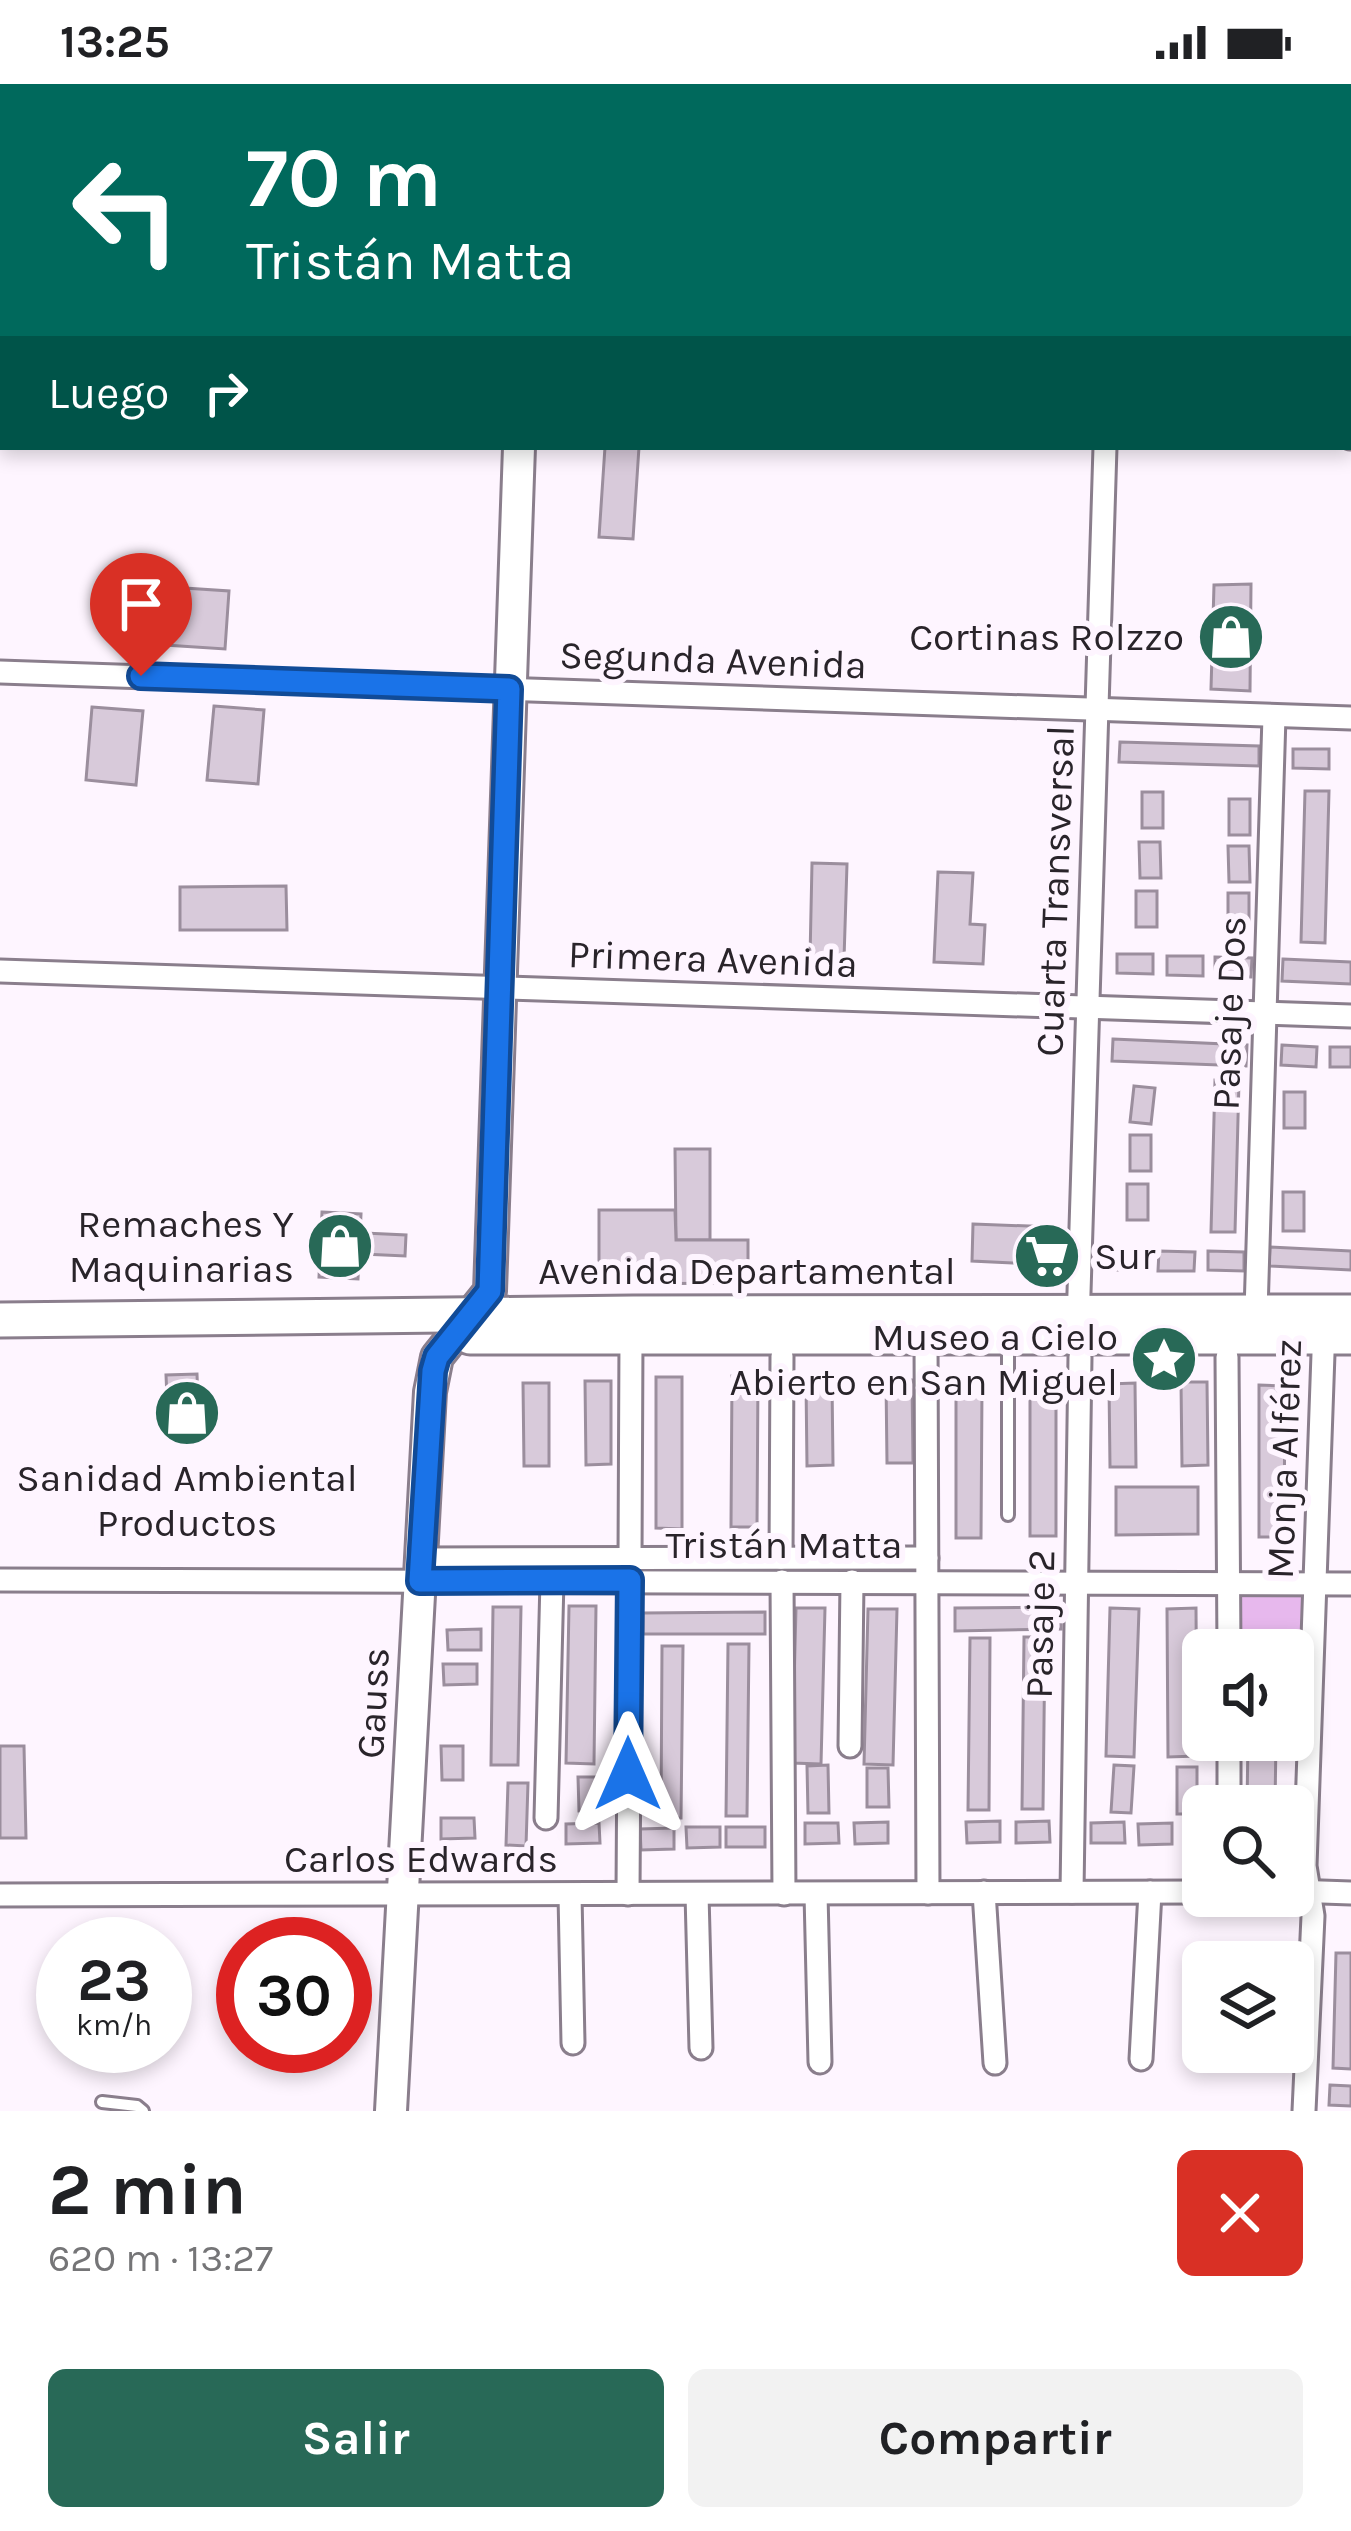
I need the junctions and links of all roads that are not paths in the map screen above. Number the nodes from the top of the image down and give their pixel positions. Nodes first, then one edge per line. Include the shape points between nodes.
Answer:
1 (519, 450) edge
2 (1105, 450) edge
3 (0, 672) edge
4 (509, 689) junction
5 (1097, 710) junction
6 (1274, 716) junction
7 (1351, 718) edge
8 (0, 971) edge
9 (500, 988) junction
10 (1088, 1007) junction
11 (1265, 1013) junction
12 (1351, 1016) edge
13 (1256, 1312) junction
14 (0, 1320) edge
15 (463, 1325) junction
16 (1337, 1325) edge
17 (1079, 1336) junction
18 (926, 1338) junction
19 (1008, 1338) junction
20 (631, 1339) junction
21 (0, 1341) edge
22 (782, 1356) dead end
23 (1227, 1357) dead end
24 (1008, 1515) dead end
25 (927, 1558) junction
26 (630, 1569) junction
27 (782, 1569) junction
28 (420, 1570) junction
29 (0, 1580) edge
30 (552, 1580) junction
31 (853, 1581) junction
32 (927, 1582) junction
33 (1229, 1583) junction
34 (1316, 1584) junction
35 (1351, 1584) edge
36 (1077, 1585) junction
37 (1229, 1629) edge
38 (850, 1746) dead end
39 (1307, 1785) edge
40 (547, 1818) dead end
41 (984, 1892) junction
42 (1072, 1892) junction
43 (1150, 1892) junction
44 (1182, 1892) edge
45 (1314, 1892) edge
46 (928, 1893) junction
47 (1351, 1893) edge
48 (628, 1894) junction
49 (697, 1894) junction
50 (784, 1894) junction
51 (816, 1894) junction
52 (0, 1895) edge
53 (401, 1895) junction
54 (570, 1895) junction
55 (1313, 1917) edge
56 (573, 2043) dead end
57 (700, 2048) dead end
58 (1142, 2059) dead end
59 (820, 2062) dead end
60 (994, 2063) dead end
61 (101, 2102) dead end
62 (143, 2111) edge
63 (391, 2111) edge
64 (1304, 2111) edge

1 - 4 street, Gauss
2 - 5 street, Cuarta Transversal
3 - 4 street, Segunda Avenida
4 - 5 street, Segunda Avenida
4 - 9 street, Gauss
5 - 6 street, Segunda Avenida
5 - 10 street, Cuarta Transversal
6 - 7 street, Segunda Avenida
6 - 11 street, Pasaje Dos
8 - 9 street, Primera Avenida
9 - 10 street, Primera Avenida
9 - 15 street, Gauss via 490,1291
10 - 11 street, Primera Avenida
10 - 17 street, Cuarta Transversal
11 - 12 street, Primera Avenida
11 - 13 street, Pasaje Dos
13 - 16 main road, Avenida Departamental
13 - 17 main road, Avenida Departamental
14 - 15 main road, Avenida Departamental
15 - 17 main road, Avenida Departamental
15 - 20 main road, Avenida Departamental
15 - 21 main road, Avenida Departamental
15 - 28 street, Gauss via 433,1371
16 - 17 main road, Avenida Departamental
16 - 34 street, Monja Alférez
17 - 19 main road, Avenida Departamental
17 - 36 street, Pasaje 2
18 - 19 main road, Avenida Departamental
18 - 20 main road, Avenida Departamental
18 - 25 street
19 - 24 lane
20 - 26 street
22 - 27 street
23 - 33 street
25 - 27 street, Tristán Matta
25 - 32 street
26 - 27 street, Tristán Matta
26 - 28 street, Tristán Matta
26 - 30 street, Tristán Matta
26 - 48 street
27 - 31 street, Tristán Matta
27 - 50 street
28 - 29 street, Tristán Matta
28 - 30 street, Tristán Matta
28 - 53 street, Gauss
30 - 40 street
31 - 32 street, Tristán Matta
31 - 38 street
32 - 36 street, Tristán Matta
32 - 46 street
33 - 34 street, Tristán Matta
33 - 36 street, Tristán Matta
33 - 37 street
34 - 35 street, Tristán Matta
34 - 39 street, Monja Alférez
36 - 42 street, Pasaje 2
41 - 42 street, Carlos Edwards
41 - 46 street, Carlos Edwards
41 - 60 street
42 - 43 street, Carlos Edwards
43 - 44 street, Carlos Edwards
43 - 58 street
45 - 47 street
46 - 51 street, Carlos Edwards
48 - 49 street, Carlos Edwards
48 - 54 street, Carlos Edwards
49 - 50 street, Carlos Edwards
49 - 57 street
50 - 51 street, Carlos Edwards
51 - 59 street
52 - 53 street, Carlos Edwards
53 - 54 street, Carlos Edwards
53 - 63 street, Gauss
54 - 56 street
55 - 64 street, Monja Alférez
61 - 62 lane

